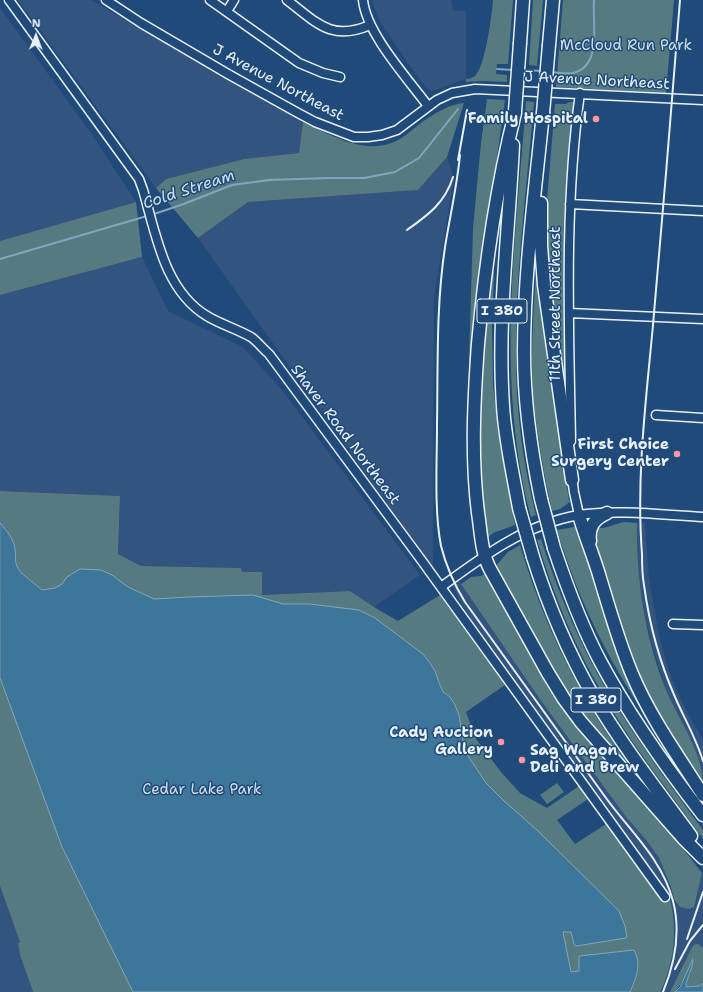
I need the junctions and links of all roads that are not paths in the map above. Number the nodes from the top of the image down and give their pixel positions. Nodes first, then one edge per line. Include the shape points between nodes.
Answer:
1 (9, 0) edge
2 (106, 0) edge
3 (210, 0) edge
4 (234, 0) edge
5 (287, 0) edge
6 (363, 0) edge
7 (523, 0) edge
8 (553, 0) edge
9 (227, 11) junction
10 (370, 26) junction
11 (340, 77) dead end
12 (580, 93) junction
13 (703, 100) edge
14 (428, 106) junction
15 (515, 112) junction
16 (540, 150) junction
17 (570, 204) junction
18 (703, 211) edge
19 (569, 312) junction
20 (703, 319) edge
21 (656, 415) dead end
22 (703, 418) edge
23 (572, 480) junction
24 (607, 513) junction
25 (579, 515) junction
26 (703, 517) edge
27 (592, 550) junction
28 (484, 556) junction
29 (441, 587) junction
30 (673, 624) dead end
31 (703, 625) edge
32 (703, 795) edge
33 (703, 815) edge
34 (684, 834) junction
35 (703, 853) edge
36 (703, 858) edge
37 (665, 897) dead end

1 - 29 street, Shaver Road Northeast via 136,174 168,272 177,287 207,316 252,338 269,354
2 - 14 street, J Avenue Northeast via 228,74 315,122 354,137 382,135 397,130
3 - 9 street
4 - 9 street
5 - 10 street via 322,26 335,32 347,32
6 - 10 street
7 - 15 highway, I 380, bridge
8 - 16 highway, I 380, bridge
9 - 11 street via 299,63
10 - 14 street
12 - 13 street, J Avenue Northeast
12 - 14 street, J Avenue Northeast via 475,89 452,93
12 - 17 street, 11th Street Northeast via 572,154
15 - 28 highway via 495,206 477,360 473,463
15 - 34 highway, I 380, bridge via 501,354 505,421 519,508 545,594 570,651 590,690
16 - 23 highway via 542,266
16 - 33 highway, I 380, bridge via 527,279 524,353 526,406 541,499 554,548 576,610 600,661 630,712
17 - 18 street
17 - 19 street, 11th Street Northeast
19 - 20 street
19 - 23 street, 11th Street Northeast
21 - 22 street
23 - 25 street, 11th Street Northeast
24 - 25 street
24 - 26 street
24 - 27 highway via 591,525 589,532
25 - 27 highway
25 - 28 street via 526,531
27 - 32 highway via 614,627 632,675 651,712
28 - 29 street
28 - 34 highway via 564,699 580,722
29 - 37 street, Shaver Road Northeast
30 - 31 street
34 - 35 highway, I 380
34 - 36 highway

